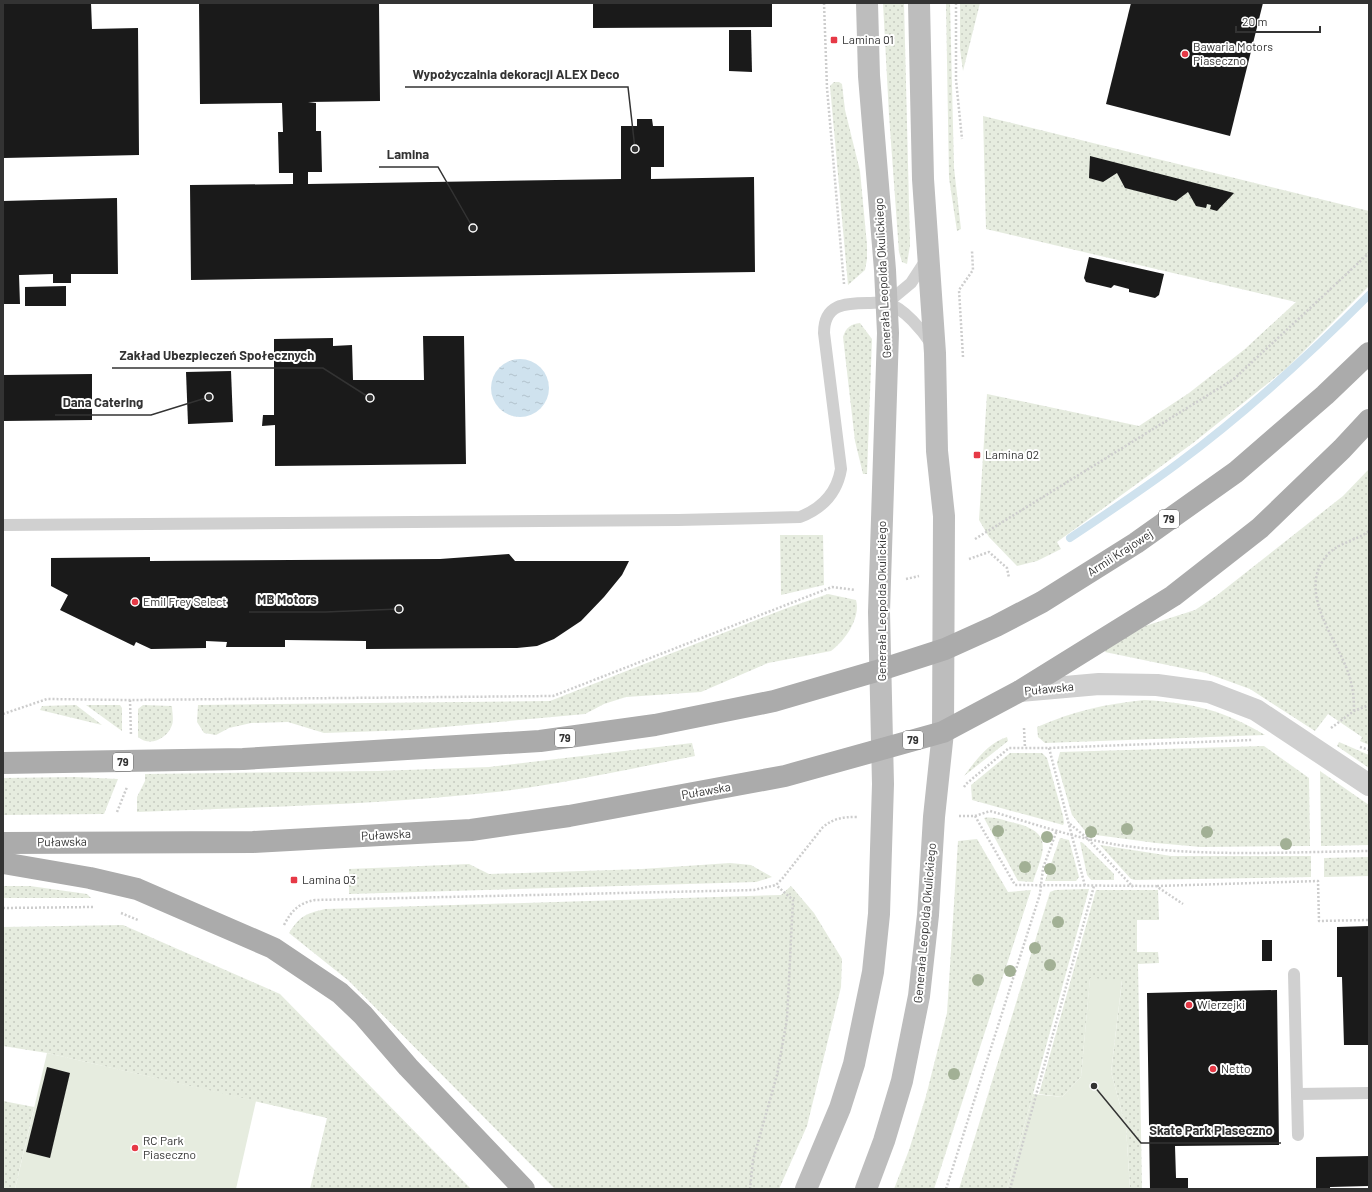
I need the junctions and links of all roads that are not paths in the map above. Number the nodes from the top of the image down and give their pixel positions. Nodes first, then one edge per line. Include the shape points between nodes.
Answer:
1 (867, 3) edge
2 (919, 3) edge
3 (928, 255) junction
4 (887, 303) junction
5 (934, 349) junction
6 (1369, 353) edge
7 (1369, 420) edge
8 (3, 525) edge
9 (945, 649) junction
10 (880, 670) junction
11 (1020, 691) junction
12 (943, 732) junction
13 (882, 748) junction
14 (3, 763) edge
15 (1369, 785) edge
16 (3, 843) edge
17 (3, 864) edge
18 (1294, 974) dead end
19 (1369, 1093) edge
20 (1297, 1094) junction
21 (1298, 1135) dead end
22 (524, 1189) edge
23 (806, 1189) edge
24 (866, 1189) edge

1 - 4 main road, Generała Leopolda Okulickiego via 869,76
2 - 3 main road, Generała Leopolda Okulickiego via 923,179
3 - 4 lane via 911,283
3 - 5 main road, Generała Leopolda Okulickiego
4 - 5 lane via 916,324
4 - 8 lane via 844,304 834,309 827,317 824,333 841,469 839,480 828,499 810,513 800,517
4 - 10 main road, Generała Leopolda Okulickiego via 888,362 880,586
5 - 9 main road, Generała Leopolda Okulickiego via 937,450 944,516
6 - 9 main road, Armii Krajowej / 79 via 1236,472 1136,543 1042,602
7 - 11 main road, 79 via 1260,528 1173,596
9 - 10 main road, 79
9 - 12 main road, Generała Leopolda Okulickiego
10 - 13 main road, Generała Leopolda Okulickiego
10 - 14 main road, 79 via 774,701 655,725 540,741 243,759
11 - 12 main road, Puławska / 79
11 - 15 street, Puławska via 1099,684 1157,685 1209,692 1256,710
12 - 13 main road, Puławska / 79
12 - 24 main road, Generała Leopolda Okulickiego via 919,996 902,1081
13 - 16 main road, Puławska / 79 via 785,776 569,816 471,830 253,842
13 - 23 main road, Generała Leopolda Okulickiego via 879,914 873,972 854,1064 845,1094
17 - 22 main road via 90,878 137,889 273,948 290,958 340,993 363,1015 408,1067
18 - 20 lane
19 - 20 lane
20 - 21 lane

